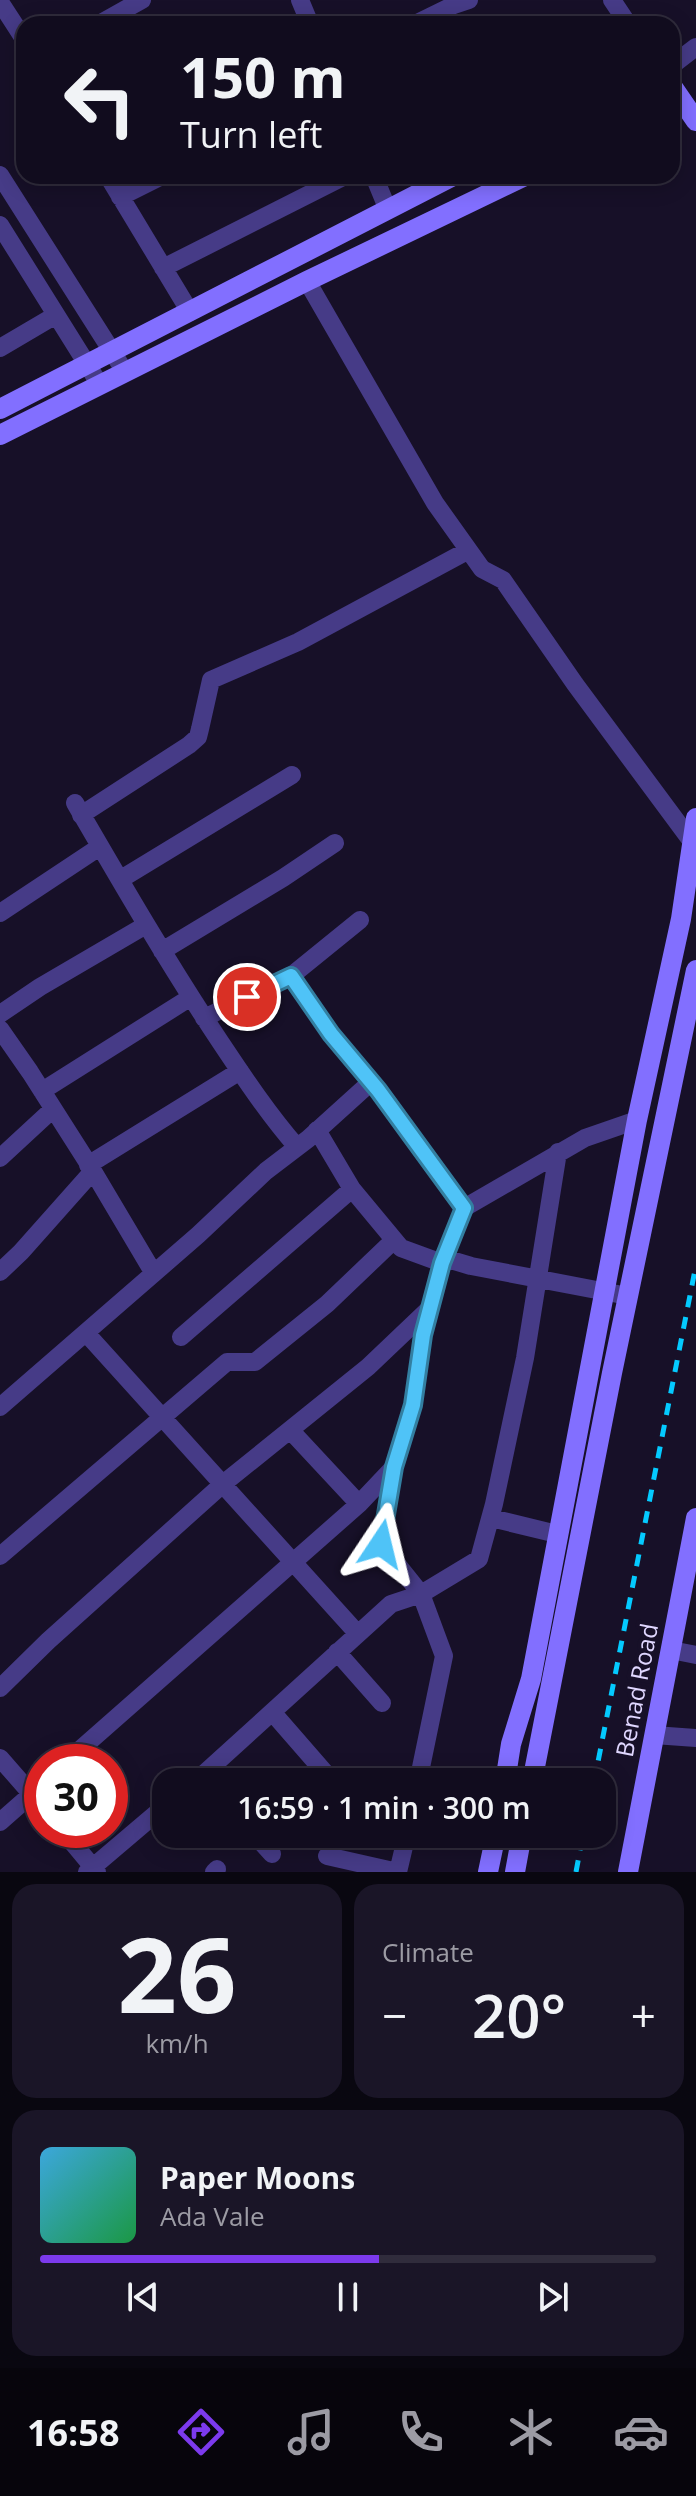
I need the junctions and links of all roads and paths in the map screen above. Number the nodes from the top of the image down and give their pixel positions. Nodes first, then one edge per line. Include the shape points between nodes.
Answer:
1 (142, 0) edge
2 (469, 0) edge
3 (0, 2) edge
4 (113, 16) edge
5 (431, 16) edge
6 (16, 27) edge
7 (696, 47) edge
8 (680, 59) edge
9 (680, 103) edge
10 (696, 121) edge
11 (0, 175) edge
12 (113, 184) edge
13 (146, 184) edge
14 (329, 184) edge
15 (377, 184) edge
16 (438, 184) edge
17 (508, 184) edge
18 (120, 197) junction
19 (388, 210) junction
20 (0, 225) edge
21 (6, 249) edge
22 (163, 268) junction
23 (307, 281) junction
24 (190, 312) junction
25 (56, 315) junction
26 (0, 348) edge
27 (113, 352) junction
28 (88, 364) junction
29 (125, 372) junction
30 (100, 385) junction
31 (0, 409) edge
32 (0, 435) edge
33 (467, 551) junction
34 (292, 775) dead end
35 (696, 818) edge
36 (692, 842) junction
37 (335, 843) dead end
38 (98, 848) junction
39 (121, 879) junction
40 (0, 913) edge
41 (360, 920) dead end
42 (146, 925) junction
43 (162, 951) junction
44 (696, 970) edge
45 (291, 976) junction
46 (191, 997) junction
47 (0, 1014) edge
48 (204, 1018) junction
49 (0, 1029) edge
50 (240, 1071) junction
51 (371, 1082) junction
52 (42, 1091) junction
53 (53, 1109) junction
54 (637, 1120) junction
55 (317, 1130) junction
56 (297, 1147) junction
57 (558, 1152) junction
58 (0, 1158) edge
59 (91, 1168) junction
60 (352, 1189) junction
61 (464, 1208) junction
62 (394, 1240) junction
63 (443, 1261) junction
64 (0, 1272) edge
65 (153, 1272) junction
66 (536, 1278) junction
67 (605, 1290) junction
68 (628, 1296) junction
69 (430, 1308) junction
70 (86, 1333) junction
71 (181, 1337) dead end
72 (0, 1407) edge
73 (163, 1418) junction
74 (291, 1431) junction
75 (394, 1467) junction
76 (224, 1483) junction
77 (359, 1504) junction
78 (491, 1518) junction
79 (696, 1518) edge
80 (557, 1534) junction
81 (0, 1556) edge
82 (292, 1562) junction
83 (421, 1594) junction
84 (358, 1634) junction
85 (671, 1650) junction
86 (337, 1652) junction
87 (696, 1655) edge
88 (0, 1688) edge
89 (382, 1703) dead end
90 (273, 1713) junction
91 (654, 1735) junction
92 (696, 1738) edge
93 (86, 1744) edge
94 (0, 1758) edge
95 (215, 1768) edge
96 (321, 1768) edge
97 (421, 1768) edge
98 (507, 1768) edge
99 (535, 1768) edge
100 (24, 1781) edge
101 (24, 1805) edge
102 (152, 1818) edge
103 (0, 1822) edge
104 (76, 1848) edge
105 (267, 1848) edge
106 (404, 1848) edge
107 (493, 1848) edge
108 (519, 1848) edge
109 (272, 1854) dead end
110 (327, 1856) dead end
111 (93, 1871) edge
112 (398, 1872) edge
113 (488, 1872) edge
114 (515, 1872) edge
115 (628, 1872) edge

1 - 4 street
2 - 5 street
3 - 6 street
7 - 8 street
9 - 10 street
11 - 27 street
12 - 18 street
13 - 18 street
14 - 22 street
15 - 19 street
16 - 19 street
17 - 23 street
18 - 22 street
19 - 24 street
20 - 21 street
21 - 25 street
22 - 24 street
23 - 29 street
23 - 33 street
24 - 27 street
25 - 26 street
25 - 28 street
27 - 28 street
27 - 29 street
28 - 30 street
28 - 31 street
29 - 30 street
30 - 32 street
33 - 36 street via 485,572 503,580
33 - 38 street via 298,642 211,680 198,737 78,809
34 - 39 street
35 - 36 street
36 - 54 street via 681,919
37 - 43 street
38 - 39 street
38 - 40 street
39 - 42 street
41 - 45 street
42 - 43 street
42 - 47 street
43 - 46 street
44 - 68 street
45 - 48 street
45 - 51 street
46 - 48 street
46 - 52 street
48 - 50 street
49 - 52 street
50 - 56 street
50 - 59 street
51 - 55 street
51 - 61 street
52 - 53 street
53 - 58 street
53 - 59 street
54 - 57 street
54 - 67 street
55 - 56 street
55 - 60 street
56 - 65 street
57 - 61 street
57 - 66 street
59 - 64 street
59 - 65 street
60 - 62 street
60 - 71 street
61 - 63 street
62 - 63 street via 401,1248
62 - 73 street via 255,1362 227,1362
63 - 66 street
63 - 69 street
65 - 70 street
66 - 67 street
66 - 78 street
67 - 68 street
67 - 80 street
68 - 99 street
69 - 74 street
69 - 75 street via 413,1405
70 - 72 street
70 - 73 street
73 - 76 street
73 - 81 street
74 - 76 street
74 - 77 street
75 - 77 street
75 - 83 street via 381,1544
76 - 82 street
76 - 88 street
77 - 82 street
78 - 80 street
78 - 83 street via 479,1559
79 - 85 street, Benad Road
80 - 98 street via 531,1679
82 - 84 street
82 - 93 street
83 - 84 street via 391,1604
83 - 97 street via 444,1656
84 - 86 street
85 - 87 street
85 - 91 street, Benad Road
86 - 89 street
86 - 90 street
90 - 95 street
90 - 96 street
91 - 92 street
91 - 115 street, Benad Road
94 - 100 street
101 - 103 street
102 - 111 street
104 - 111 street
105 - 109 street
106 - 112 street
107 - 113 street
108 - 114 street
110 - 112 street

